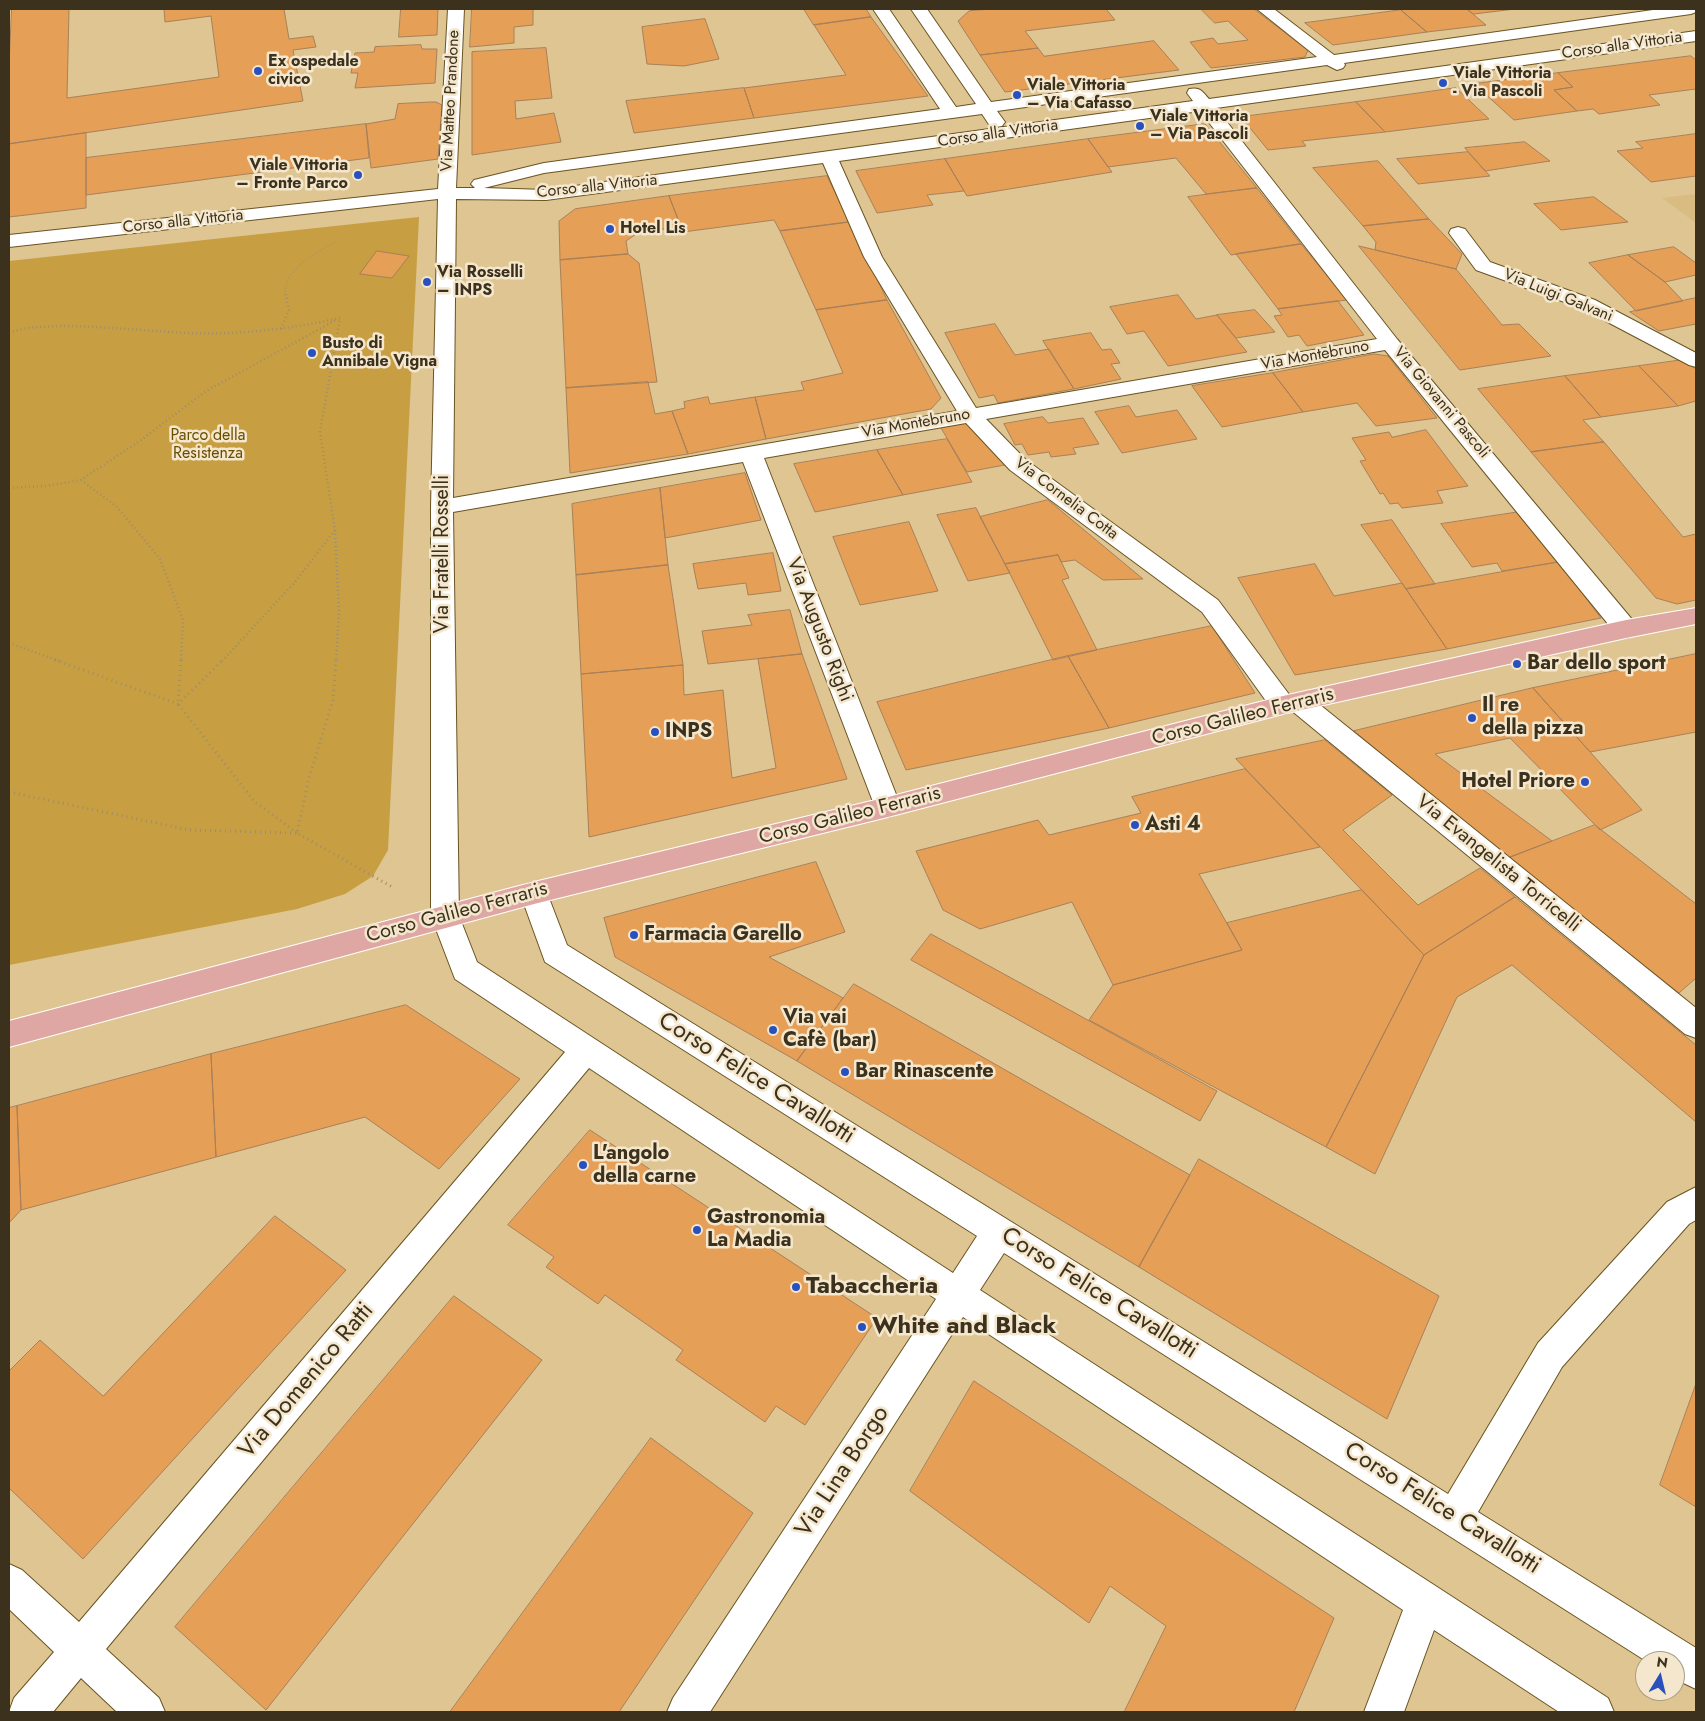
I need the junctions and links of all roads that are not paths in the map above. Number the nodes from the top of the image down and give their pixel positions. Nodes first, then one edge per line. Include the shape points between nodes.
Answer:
1 (456, 9) edge
2 (881, 9) edge
3 (919, 9) edge
4 (1265, 9) edge
5 (1691, 9) edge
6 (1696, 36) edge
7 (1329, 59) junction
8 (1184, 81) junction
9 (1361, 82) junction
10 (1204, 105) junction
11 (986, 109) junction
12 (952, 114) junction
13 (1004, 133) junction
14 (829, 157) junction
15 (447, 193) junction
16 (1458, 233) dead end
17 (9, 241) edge
18 (1390, 343) junction
19 (1696, 361) edge
20 (970, 415) junction
21 (751, 453) junction
22 (442, 507) junction
23 (1696, 616) edge
24 (1626, 629) junction
25 (1291, 704) junction
26 (888, 808) junction
27 (534, 893) junction
28 (445, 916) junction
29 (1696, 1025) edge
30 (9, 1034) edge
31 (586, 1050) junction
32 (1696, 1202) edge
33 (999, 1232) junction
34 (958, 1294) junction
35 (1454, 1517) junction
36 (9, 1584) edge
37 (1425, 1603) junction
38 (79, 1651) junction
39 (1696, 1670) edge
40 (28, 1712) edge
41 (146, 1712) edge
42 (687, 1712) edge
43 (1384, 1712) edge
44 (1594, 1712) edge

1 - 15 street, Via Matteo Prandone
2 - 12 street
3 - 11 street
4 - 7 street
5 - 7 street, Corso alla Vittoria
6 - 9 street, Corso alla Vittoria
7 - 8 street, Corso alla Vittoria
7 - 9 street
8 - 10 street, Via Giovanni Pascoli
8 - 11 street, Corso alla Vittoria
9 - 10 street, Corso alla Vittoria
10 - 13 street, Corso alla Vittoria
10 - 18 street, Via Giovanni Pascoli
11 - 12 street, Corso alla Vittoria
11 - 13 street
12 - 15 street, Corso alla Vittoria via 544,168
13 - 14 street, Corso alla Vittoria
14 - 15 street, Corso alla Vittoria via 546,195
14 - 20 street, Via Cornelia Cotta via 873,257
15 - 17 street, Corso alla Vittoria
15 - 22 street, Via Fratelli Rosselli
16 - 19 street, Via Luigi Galvani via 1484,266 1588,304
18 - 20 street, Via Montebruno
18 - 24 street, Via Giovanni Pascoli
20 - 21 street, Via Montebruno
20 - 25 street, Via Cornelia Cotta via 1018,465 1210,606
21 - 22 street, Via Montebruno
21 - 26 street, Via Augusto Righi
22 - 28 street, Via Fratelli Rosselli
23 - 24 main road, Corso Galileo Ferraris
24 - 25 main road, Corso Galileo Ferraris
25 - 26 main road, Corso Galileo Ferraris
25 - 29 street, Via Evangelista Torricelli
26 - 27 main road, Corso Galileo Ferraris
27 - 28 main road, Corso Galileo Ferraris
27 - 33 street, Corso Felice Cavallotti via 555,953
28 - 30 main road, Corso Galileo Ferraris
28 - 31 street via 465,970
31 - 34 street
31 - 38 street, Via Domenico Ratti
32 - 35 street via 1678,1213 1550,1355
33 - 34 street, Via Lina Borgo
33 - 35 street, Corso Felice Cavallotti
34 - 37 street
34 - 42 street, Via Lina Borgo
35 - 39 street, Corso Felice Cavallotti
36 - 38 street
37 - 43 street
37 - 44 street
38 - 40 street, Via Domenico Ratti
38 - 41 street

